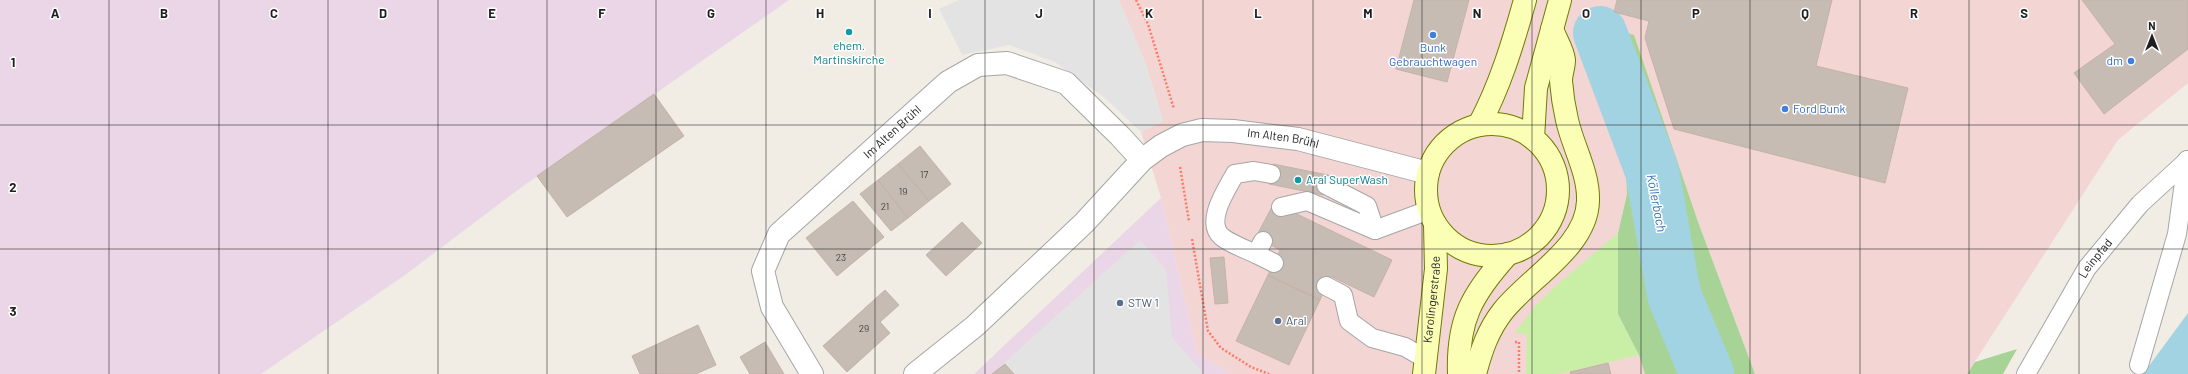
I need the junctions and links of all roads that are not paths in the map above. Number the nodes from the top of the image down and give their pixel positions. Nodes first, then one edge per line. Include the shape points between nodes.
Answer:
1 (1525, 0) edge
2 (1560, 0) edge
3 (1552, 29) junction
4 (1479, 125) junction
5 (1533, 138) junction
6 (1142, 160) junction
7 (2188, 160) edge
8 (1428, 173) junction
9 (1271, 174) dead end
10 (1326, 185) dead end
11 (1281, 207) dead end
12 (1432, 217) junction
13 (1375, 230) junction
14 (1508, 254) junction
15 (1274, 263) dead end
16 (1326, 286) dead end
17 (2139, 364) dead end
18 (1424, 366) edge
19 (812, 374) edge
20 (915, 374) edge
21 (1459, 374) edge
22 (1475, 374) edge
23 (2026, 374) edge

1 - 4 main road via 1492,101
2 - 3 main road
3 - 5 main road via 1536,88
3 - 22 main road via 1564,59 1562,91 1567,120 1586,178 1586,215 1574,241 1526,285 1502,312 1482,348
4 - 5 main road via 1505,125
4 - 8 main road via 1467,128 1448,140 1433,158
5 - 14 main road via 1543,147 1554,166 1558,188 1555,210 1537,239
6 - 8 street, Im Alten Brühl via 1182,135 1202,130 1233,131 1298,139
6 - 19 street, Im Alten Brühl via 1066,83 1007,63 978,65 948,82 779,234 762,271 772,307
6 - 20 street, Im Alten Brühl via 1084,223 975,326
7 - 17 lane via 2178,234
7 - 23 lane, Leinpfad via 2140,204 2087,268
8 - 12 main road via 1426,188
9 - 15 lane via 1254,171 1234,174 1219,204 1214,222 1221,237 1259,247
10 - 13 lane via 1367,206
11 - 13 lane via 1307,201
12 - 13 lane
12 - 14 main road via 1445,237 1463,250 1485,256
12 - 18 main road, Karolingerstraße via 1436,269
14 - 21 main road via 1484,283 1465,316 1460,333
16 - 18 lane via 1343,294 1349,321 1372,338 1405,347

